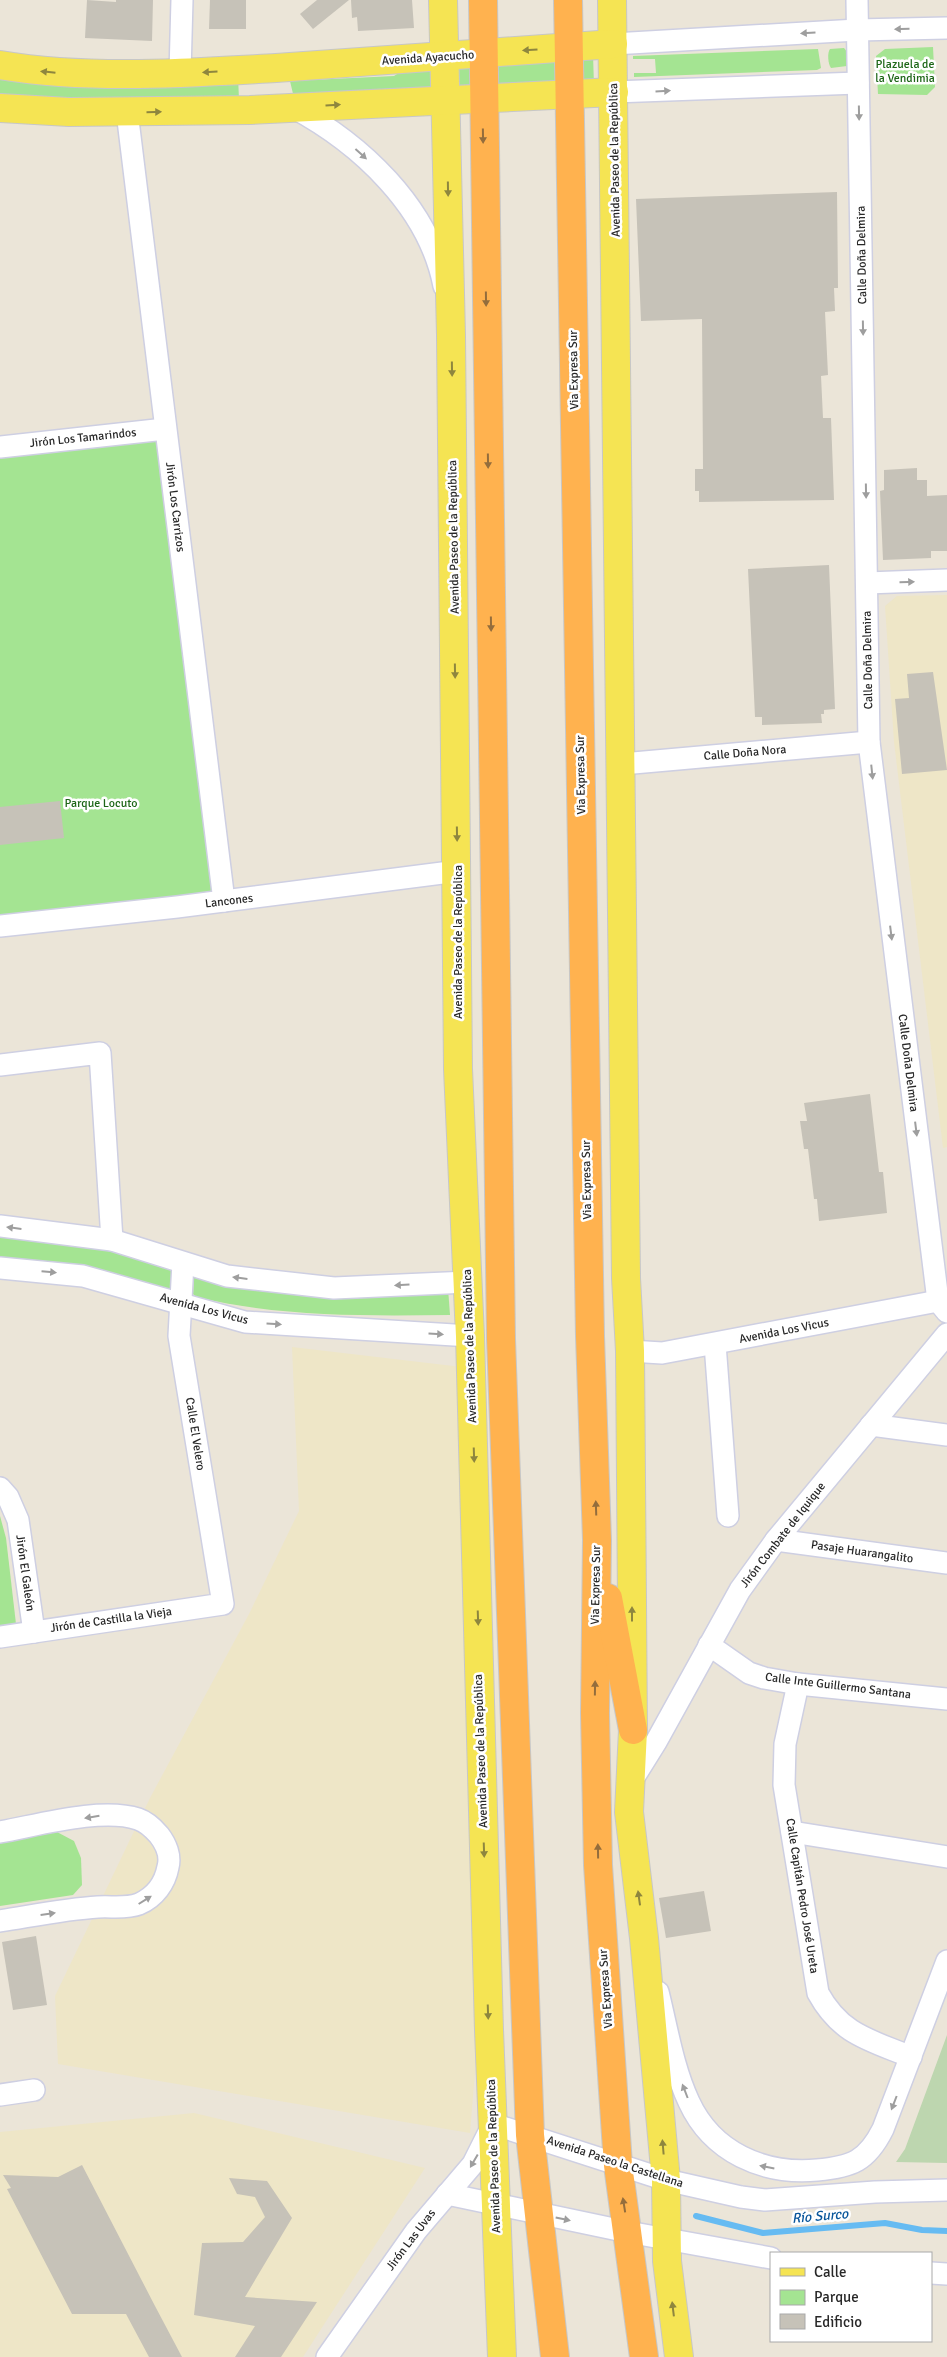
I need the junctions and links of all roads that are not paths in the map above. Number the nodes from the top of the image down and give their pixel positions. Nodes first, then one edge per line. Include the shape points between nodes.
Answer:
1 (182, 0) edge
2 (443, 0) edge
3 (483, 0) edge
4 (568, 0) edge
5 (612, 0) edge
6 (857, 0) edge
7 (947, 28) edge
8 (857, 30) junction
9 (613, 44) junction
10 (569, 47) junction
11 (484, 54) junction
12 (444, 56) junction
13 (404, 60) junction
14 (0, 65) edge
15 (247, 70) junction
16 (180, 73) junction
17 (858, 83) junction
18 (614, 92) junction
19 (570, 95) junction
20 (483, 98) junction
21 (445, 100) junction
22 (292, 107) junction
23 (0, 108) edge
24 (250, 110) junction
25 (127, 112) junction
26 (451, 335) junction
27 (165, 429) junction
28 (0, 447) edge
29 (947, 580) edge
30 (867, 583) junction
31 (869, 742) junction
32 (622, 764) junction
33 (458, 871) junction
34 (224, 901) junction
35 (0, 926) edge
36 (0, 1065) edge
37 (0, 1226) edge
38 (112, 1240) junction
39 (183, 1263) junction
40 (0, 1268) edge
41 (468, 1282) junction
42 (181, 1303) junction
43 (942, 1307) edge
44 (947, 1334) edge
45 (470, 1336) junction
46 (715, 1344) junction
47 (630, 1351) junction
48 (871, 1425) junction
49 (947, 1435) edge
50 (0, 1488) edge
51 (728, 1516) dead end
52 (597, 1540) junction
53 (776, 1540) junction
54 (947, 1563) edge
55 (223, 1604) joint
56 (34, 1632) junction
57 (0, 1637) edge
58 (709, 1645) junction
59 (798, 1684) junction
60 (947, 1699) edge
61 (633, 1730) junction
62 (631, 1782) junction
63 (0, 1832) edge
64 (792, 1832) junction
65 (947, 1857) edge
66 (0, 1921) edge
67 (644, 1938) junction
68 (947, 1961) edge
69 (911, 2057) junction
70 (34, 2090) dead end
71 (0, 2095) edge
72 (493, 2124) junction
73 (530, 2135) junction
74 (618, 2165) junction
75 (666, 2180) junction
76 (947, 2190) edge
77 (447, 2194) junction
78 (496, 2204) junction
79 (539, 2214) junction
80 (628, 2232) junction
81 (666, 2239) junction
82 (770, 2258) edge
83 (932, 2273) edge
84 (947, 2274) edge
85 (327, 2357) edge
86 (502, 2357) edge
87 (555, 2357) edge
88 (644, 2357) edge
89 (679, 2357) edge

1 - 16 street
2 - 12 main road, Avenida Paseo de la República
3 - 11 highway
4 - 10 highway, Via Expresa Sur
5 - 9 main road, Avenida Paseo de la República
6 - 8 street, Calle Doña Delmira
7 -> 8 street, Avenida Ayacucho
8 -> 9 street, Avenida Ayacucho
8 - 17 street, Calle Doña Delmira
9 - 10 main road, Avenida Ayacucho
9 - 18 main road, Avenida Paseo de la República
10 -> 11 main road, Avenida Ayacucho
10 - 19 highway, Via Expresa Sur
11 - 12 main road, Avenida Ayacucho
11 - 20 highway
12 - 13 main road, Avenida Ayacucho
12 - 21 main road, Avenida Paseo de la República
13 - 15 main road, Avenida Ayacucho
13 - 22 main road via 384,69 287,75 279,83 278,90 284,102
16 -> 14 main road, Avenida Ayacucho via 64,74
15 -> 16 main road, Avenida Ayacucho
15 - 24 main road via 258,79 260,89 259,98
18 -> 17 street
17 -> 30 street, Calle Doña Delmira
18 - 19 main road
18 - 32 main road, Avenida Paseo de la República
19 - 20 main road
52 -> 19 highway, Via Expresa Sur via 590,1336
20 - 21 main road
20 -> 73 highway via 501,1339
22 -> 21 main road
21 -> 26 main road, Avenida Paseo de la República
22 - 24 main road
22 -> 26 street, Avenida Paseo de la República via 337,134 363,156 414,215 441,272
23 - 25 main road
25 -> 24 main road
25 - 27 street, Jirón Los Carrizos
26 -> 33 main road, Avenida Paseo de la República
27 - 28 street, Jirón Los Tamarindos
27 - 34 street, Jirón Los Carrizos
30 -> 29 street
30 - 31 street, Calle Doña Delmira
31 - 32 street, Calle Doña Nora
31 -> 43 street, Calle Doña Delmira
32 - 47 main road, Avenida Paseo de la República via 626,1278
33 - 34 street, Lancones
33 - 41 main road, Avenida Paseo de la República via 458,1069
34 - 35 street, Lancones
36 - 38 street via 100,1053
38 -> 37 street
38 - 39 street
41 -> 39 street via 334,1288 227,1276
39 - 42 street, Calle El Velero
40 -> 42 street, Avenida Los Vicus via 83,1276
41 - 45 main road, Avenida Paseo de la República
42 -> 45 street, Avenida Los Vicus via 244,1322
42 - 55 street, Calle El Velero via 180,1336
43 - 46 street, Avenida Los Vicus
44 - 48 street, Jirón Combate de Iquique
45 -> 72 main road, Avenida Paseo de la República
46 - 47 street, Avenida Los Vicus via 662,1353
46 - 51 street
61 -> 47 main road, Avenida Paseo de la República
48 - 49 street
48 - 53 street, Jirón Combate de Iquique
50 - 56 street, Jirón El Galeón via 8,1497 18,1520
52 - 61 highway
74 -> 52 highway, Via Expresa Sur via 598,1865 594,1713
53 - 54 street, Pasaje Huarangalito
53 - 58 street, Jirón Combate de Iquique via 740,1590
55 - 56 street, Jirón de Castilla la Vieja
56 - 57 street, Jirón de Castilla la Vieja
58 - 59 street, Calle Inte Guillermo Santana via 749,1673
58 - 62 street, Jirón Combate de Iquique
59 - 60 street, Calle Inte Guillermo Santana
59 - 64 street, Calle Capitán Pedro José Ureta via 783,1766
61 - 62 main road, Avenida Paseo de la República
67 -> 62 main road, Avenida Paseo de la República via 629,1812
66 -> 63 street via 98,1907 131,1906 149,1899 158,1890 169,1865 162,1839 140,1819 110,1814
64 - 65 street
64 - 69 street, Calle Capitán Pedro José Ureta via 818,1993 827,2010 854,2034
69 -> 67 street, Avenida Paseo de la República via 875,2145 861,2159 848,2166 810,2171 763,2167 735,2155 699,2120 689,2102 680,2079
75 -> 67 main road, Avenida Paseo de la República
68 - 69 street
70 - 71 street
72 - 73 street, Avenida Paseo la Castellana
72 -> 77 street, Jirón Las Uvas via 473,2164
72 - 78 main road, Avenida Paseo de la República
73 - 74 street, Avenida Paseo la Castellana
73 - 79 highway
74 - 75 street, Avenida Paseo la Castellana
80 -> 74 highway, Via Expresa Sur
75 - 76 street, Avenida Paseo la Castellana via 765,2200
75 - 81 main road, Avenida Paseo de la República
77 - 78 street
77 - 85 street, Jirón Las Uvas via 416,2230
78 - 79 street
78 - 86 main road, Avenida Paseo de la República
79 -> 80 street
79 - 87 highway
80 - 81 street
80 - 88 highway, Via Expresa Sur
81 - 82 street
89 -> 81 main road, Avenida Paseo de la República
83 - 84 street

